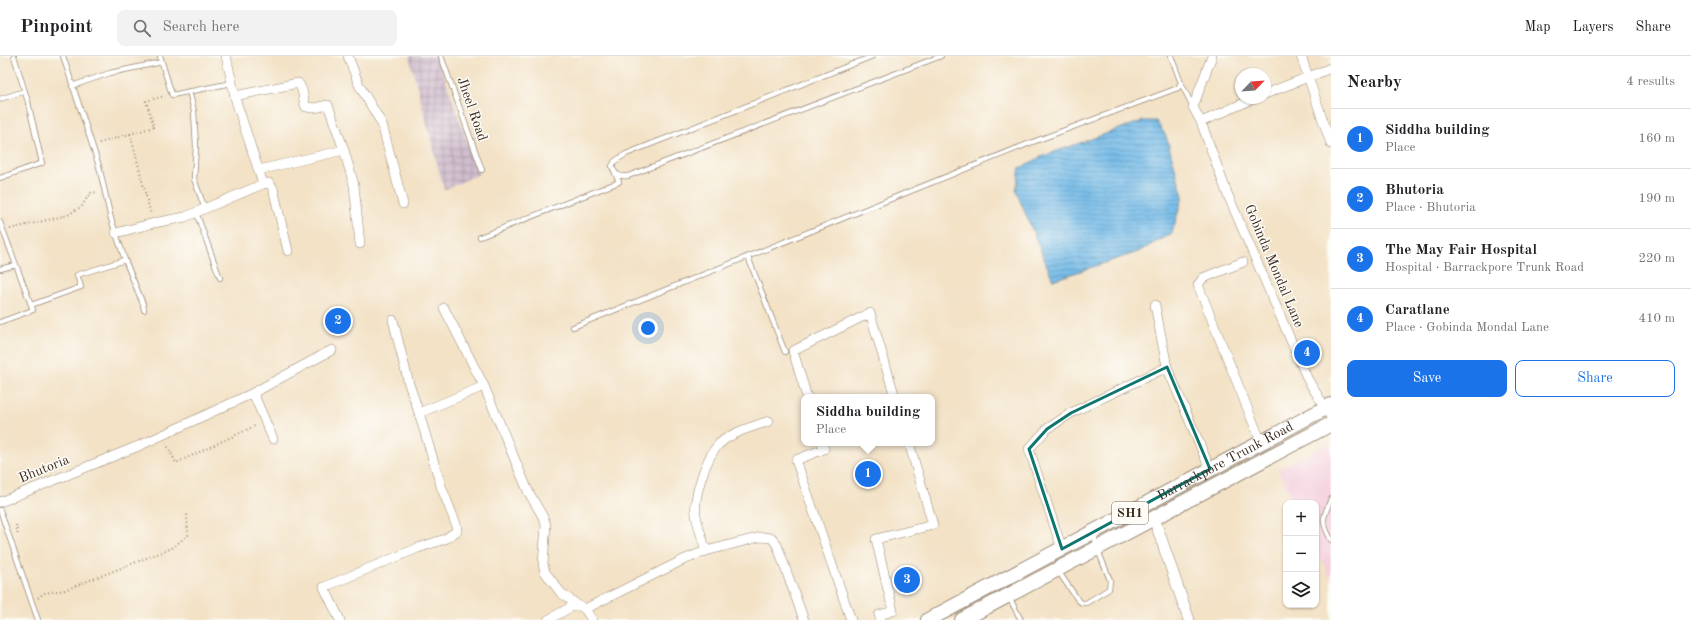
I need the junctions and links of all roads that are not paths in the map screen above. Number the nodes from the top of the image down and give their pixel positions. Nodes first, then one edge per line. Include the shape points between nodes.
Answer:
1 (14, 56) edge
2 (63, 56) edge
3 (160, 56) edge
4 (226, 56) edge
5 (348, 56) edge
6 (441, 56) edge
7 (873, 56) edge
8 (941, 56) edge
9 (1171, 56) edge
10 (1212, 56) edge
11 (1301, 56) edge
12 (162, 62) junction
13 (1331, 68) edge
14 (1309, 76) junction
15 (232, 83) junction
16 (1181, 83) junction
17 (72, 86) junction
18 (189, 91) junction
19 (25, 92) junction
20 (1271, 92) edge
21 (235, 96) junction
22 (0, 99) edge
23 (1242, 104) edge
24 (1193, 107) junction
25 (1201, 122) junction
26 (1331, 144) edge
27 (344, 150) junction
28 (260, 170) junction
29 (482, 170) dead end
30 (615, 173) junction
31 (0, 178) edge
32 (263, 184) junction
33 (403, 204) dead end
34 (201, 211) junction
35 (0, 222) edge
36 (116, 233) junction
37 (480, 237) dead end
38 (360, 244) dead end
39 (288, 251) dead end
40 (748, 258) junction
41 (125, 260) junction
42 (1243, 262) dead end
43 (16, 265) junction
44 (0, 269) edge
45 (220, 278) dead end
46 (31, 305) junction
47 (1155, 305) dead end
48 (444, 308) dead end
49 (144, 310) dead end
50 (393, 320) dead end
51 (0, 322) edge
52 (573, 327) dead end
53 (332, 350) dead end
54 (784, 352) dead end
55 (1168, 367) junction
56 (484, 386) junction
57 (253, 393) junction
58 (806, 394) edge
59 (894, 394) edge
60 (1329, 410) edge
61 (419, 413) junction
62 (769, 421) dead end
63 (1331, 424) edge
64 (273, 439) dead end
65 (1261, 442) junction
66 (823, 446) edge
67 (910, 446) edge
68 (1210, 469) junction
69 (1331, 499) edge
70 (0, 502) edge
71 (0, 510) edge
72 (1154, 518) junction
73 (1093, 533) junction
74 (1331, 540) edge
75 (1097, 548) junction
76 (1062, 549) junction
77 (706, 551) junction
78 (1056, 570) junction
79 (1008, 595) junction
80 (576, 604) junction
81 (585, 609) junction
82 (38, 620) edge
83 (340, 620) edge
84 (548, 620) edge
85 (592, 620) edge
86 (804, 620) edge
87 (851, 620) edge
88 (881, 620) edge
89 (928, 620) edge
90 (962, 620) edge
91 (1021, 620) edge
92 (1189, 620) edge

1 - 19 lane
2 - 17 lane
3 - 12 lane
4 - 15 street
5 - 33 street via 359,85 382,124
6 - 29 lane, Jheel Road
7 - 30 lane via 626,154 612,166
8 - 30 lane via 628,176
9 - 16 lane
10 - 24 street
11 - 14 street
12 - 17 lane via 110,73
12 - 18 lane via 172,95
13 - 14 street
14 - 20 street
14 - 26 street
15 - 18 lane
15 - 21 street
16 - 24 lane
16 - 40 lane via 1178,88 1030,143 821,226
17 - 36 lane via 92,145
18 - 34 lane via 194,111 196,146 194,179
19 - 22 lane
19 - 31 lane via 42,163
21 - 27 street via 298,83 306,107 314,108 328,104
21 - 28 street
23 - 25 street
24 - 25 street, Gobinda Mondal Lane
25 - 60 street, Gobinda Mondal Lane via 1227,193 1308,380
27 - 28 street
27 - 38 street via 354,185
28 - 32 street
30 - 37 lane via 619,182
32 - 34 street
32 - 39 street via 269,183 273,188
34 - 36 street
34 - 45 lane
35 - 43 lane
36 - 41 lane
40 - 52 lane
40 - 54 lane
41 - 46 lane via 77,275 81,287
41 - 49 lane
42 - 65 street via 1203,278 1198,285
43 - 44 lane
43 - 46 lane
46 - 51 lane via 33,310
47 - 55 street
48 - 56 street
50 - 61 street
53 - 57 street, Bhutoria
55 - 68 street
55 - 76 street via 1071,413 1047,429 1029,450
56 - 61 street
56 - 80 street via 528,491 546,525 543,564 545,572 561,593
57 - 64 street
57 - 70 street, Bhutoria via 162,435
58 - 59 street via 793,351 870,313
60 - 65 main road, Barrackpore Trunk Road / SH1
61 - 83 street via 457,531 445,539 324,587
62 - 77 street via 733,435 714,450 696,500 696,514
63 - 72 main road, Barrackpore Trunk Road / SH1
65 - 68 main road, Barrackpore Trunk Road / SH1
66 - 87 street via 824,450 796,460
67 - 88 street via 933,525 876,539 893,611 879,615
68 - 73 main road, Barrackpore Trunk Road / SH1
69 - 74 lane via 1323,520
71 - 82 lane
72 - 75 main road, Barrackpore Trunk Road / SH1
72 - 92 street
73 - 75 lane
73 - 76 main road, Barrackpore Trunk Road / SH1
75 - 78 main road, Barrackpore Trunk Road / SH1
75 - 78 lane via 1110,587 1086,603 1078,600
76 - 89 main road, Barrackpore Trunk Road / SH1
77 - 81 street
77 - 86 street via 760,537 772,538 777,545
78 - 79 main road, Barrackpore Trunk Road / SH1
79 - 90 main road, Barrackpore Trunk Road / SH1
79 - 91 lane
80 - 81 street
80 - 84 street
81 - 85 street

